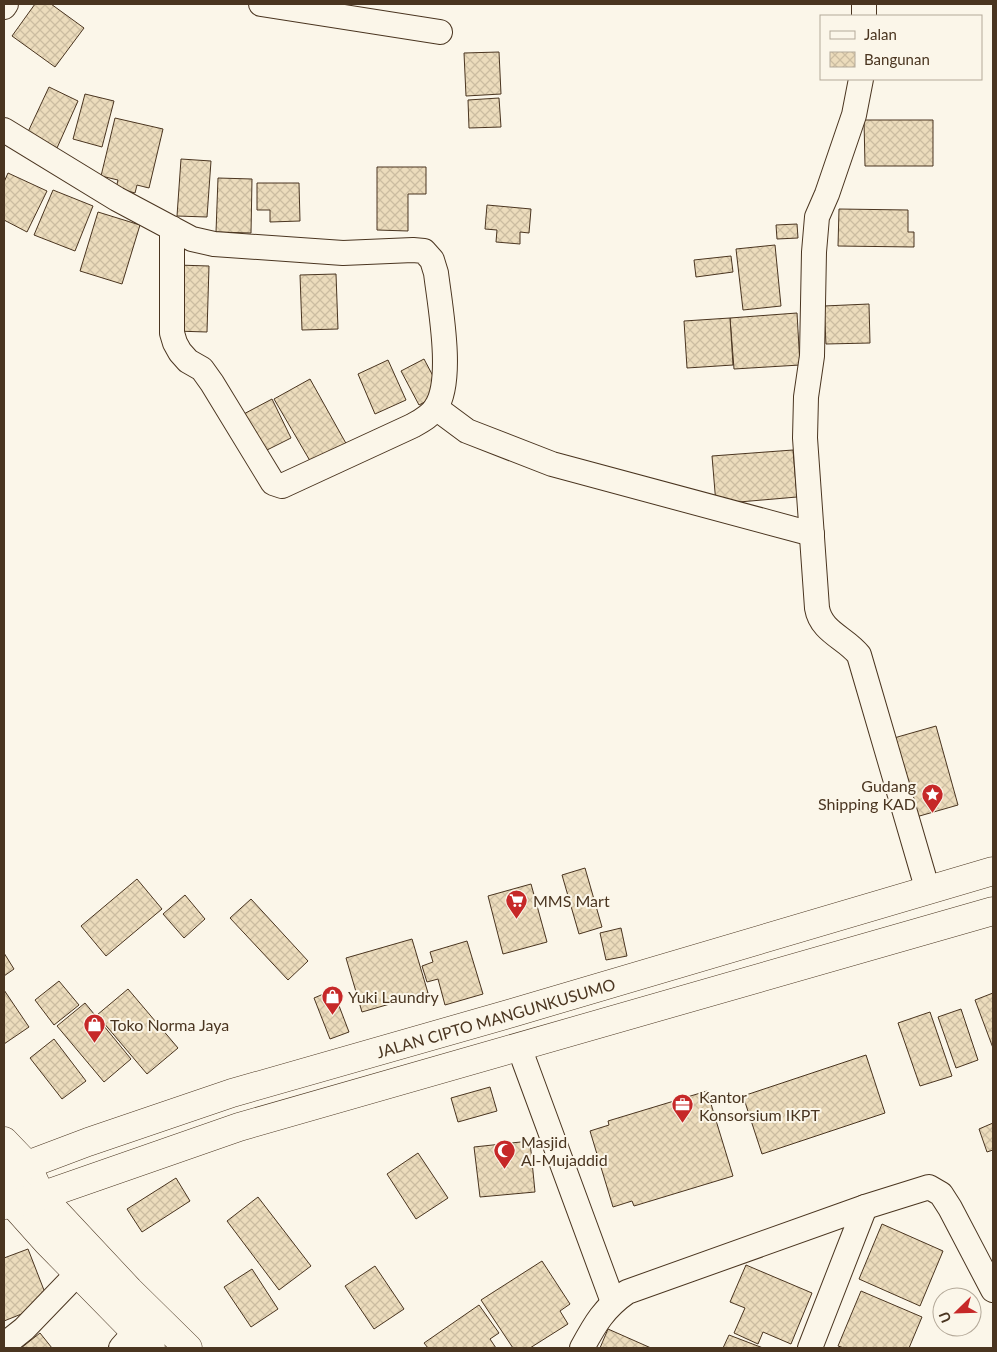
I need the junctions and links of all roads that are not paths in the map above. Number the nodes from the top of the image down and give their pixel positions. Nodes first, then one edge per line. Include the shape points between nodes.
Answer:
1 (261, 4) edge
2 (440, 32) dead end
3 (861, 80) edge
4 (4, 130) edge
5 (172, 228) junction
6 (436, 408) junction
7 (812, 534) junction
8 (993, 871) edge
9 (928, 891) junction
10 (993, 911) edge
11 (519, 1047) junction
12 (4, 1141) edge
13 (10, 1174) edge
14 (41, 1196) junction
15 (8, 1205) edge
16 (865, 1207) junction
17 (78, 1273) junction
18 (993, 1290) edge
19 (613, 1302) junction
20 (136, 1343) edge
21 (4, 1344) edge
22 (188, 1348) edge
23 (582, 1348) edge
24 (810, 1348) edge

1 - 2 street
3 - 7 street via 854,115 817,217 812,356 805,438
4 - 5 street via 59,165
5 - 6 street via 192,239 214,244 343,253 424,251 432,260 436,273 445,358 443,392
5 - 6 street via 172,333 175,343 188,361 202,369 212,383 273,483 282,486 404,430 426,418
6 - 7 street via 467,431 552,464
7 - 9 street via 819,618 860,655
8 - 9 street, JALAN CIPTO MANGUNKUSUMO
9 - 13 street, JALAN CIPTO MANGUNKUSUMO via 232,1093 88,1142
10 - 11 street
11 - 14 street via 239,1127
11 - 19 street
12 - 13 street
13 - 14 street
13 - 15 street
14 - 15 street
14 - 22 street
15 - 17 street
16 - 18 street via 929,1187 941,1194
16 - 19 street via 627,1292
16 - 24 street
17 - 20 street
17 - 21 street via 24,1329
19 - 23 street via 599,1318

